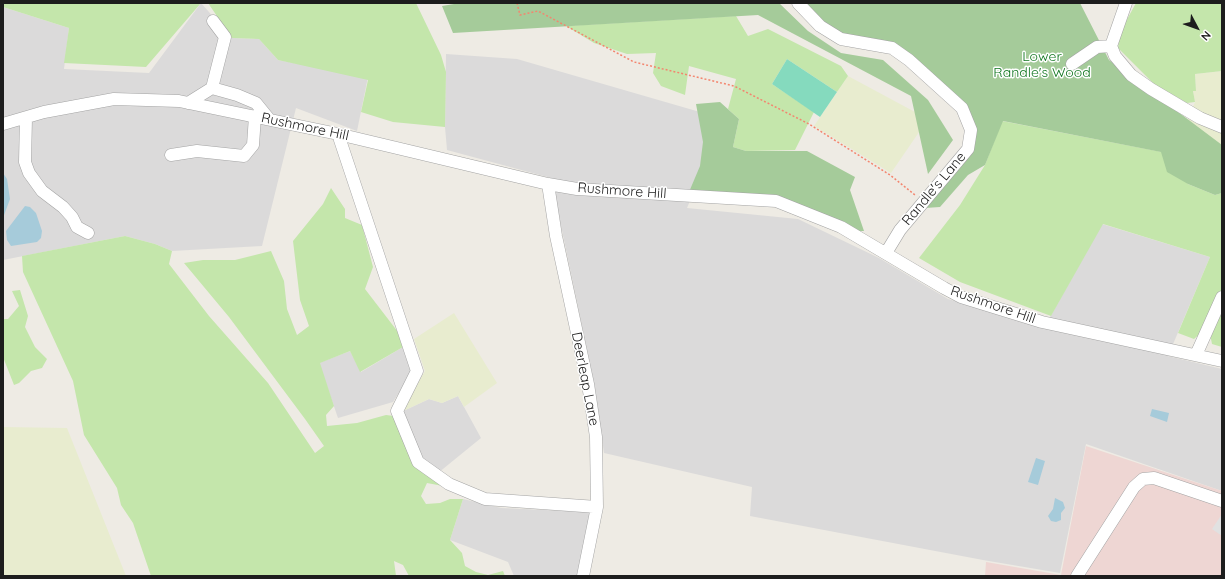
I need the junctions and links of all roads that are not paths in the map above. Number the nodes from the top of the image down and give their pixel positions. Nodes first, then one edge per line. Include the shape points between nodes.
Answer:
1 (798, 3) edge
2 (1126, 3) edge
3 (213, 21) dead end
4 (1111, 46) junction
5 (1072, 64) dead end
6 (212, 88) junction
7 (188, 103) junction
8 (255, 116) junction
9 (26, 118) junction
10 (269, 119) junction
11 (3, 124) edge
12 (1222, 127) edge
13 (338, 134) junction
14 (171, 155) dead end
15 (548, 184) junction
16 (88, 234) dead end
17 (886, 253) junction
18 (1222, 297) edge
19 (1196, 355) junction
20 (1222, 361) edge
21 (1222, 501) edge
22 (597, 507) junction
23 (584, 576) edge
24 (1077, 576) edge

1 - 17 street, Randle's Lane via 820,26 841,39 892,48 909,60 962,108 971,130 968,149 900,230
2 - 4 street
3 - 6 street via 226,37
4 - 5 street via 1097,47
4 - 12 street via 1115,56 1131,75 1150,90 1200,118
6 - 7 street
6 - 10 street via 256,103
7 - 8 street, Rushmore Hill
7 - 9 street, Rushmore Hill via 114,99 44,112
8 - 10 street, Rushmore Hill
8 - 14 street via 253,145 244,156 197,151
9 - 11 street, Rushmore Hill
9 - 16 street via 25,162 29,173 42,191 63,207 72,216 77,227
10 - 13 street, Rushmore Hill
13 - 15 street, Rushmore Hill
13 - 22 street via 417,371 397,412 418,462 449,484 484,499
15 - 17 street, Rushmore Hill via 577,189 776,200 840,227
15 - 22 street, Deerleap Lane via 556,236 588,384 596,437
17 - 19 street, Rushmore Hill via 961,297 1042,322
18 - 19 street
19 - 20 street, Rushmore Hill
21 - 24 street via 1154,478 1143,478 1134,487
22 - 23 street, Deerleap Lane

